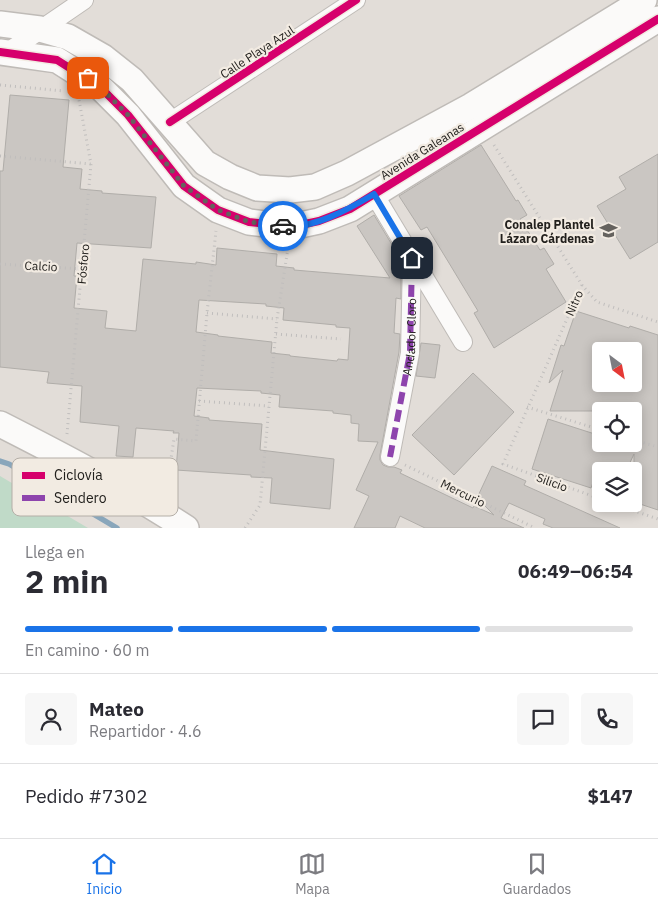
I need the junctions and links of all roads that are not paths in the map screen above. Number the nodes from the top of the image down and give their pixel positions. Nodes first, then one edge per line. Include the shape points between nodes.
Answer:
1 (84, 0) edge
2 (356, 0) edge
3 (648, 8) edge
4 (0, 24) edge
5 (40, 29) junction
6 (4, 52) edge
7 (477, 116) junction
8 (170, 122) junction
9 (374, 194) junction
10 (412, 258) junction
11 (463, 342) dead end
12 (0, 424) edge
13 (390, 457) road end
14 (68, 458) edge
15 (167, 516) edge
16 (186, 528) edge

1 - 5 street
2 - 8 street, Calle Playa Azul
3 - 7 street, Avenida Galeanas
4 - 5 street, Avenida Galeanas
5 - 6 street
5 - 8 street, Avenida Galeanas via 68,37 103,57 132,80
6 - 9 street, Avenida Galeanas via 57,60 101,88 128,115 184,186 218,210 249,222 291,228 342,212
7 - 8 street, Avenida Galeanas via 315,187 290,190 257,188 205,163
7 - 9 street, Avenida Galeanas
9 - 10 street
10 - 11 street
10 - 13 street, Andador Cloro via 410,353
12 - 14 street
15 - 16 street

